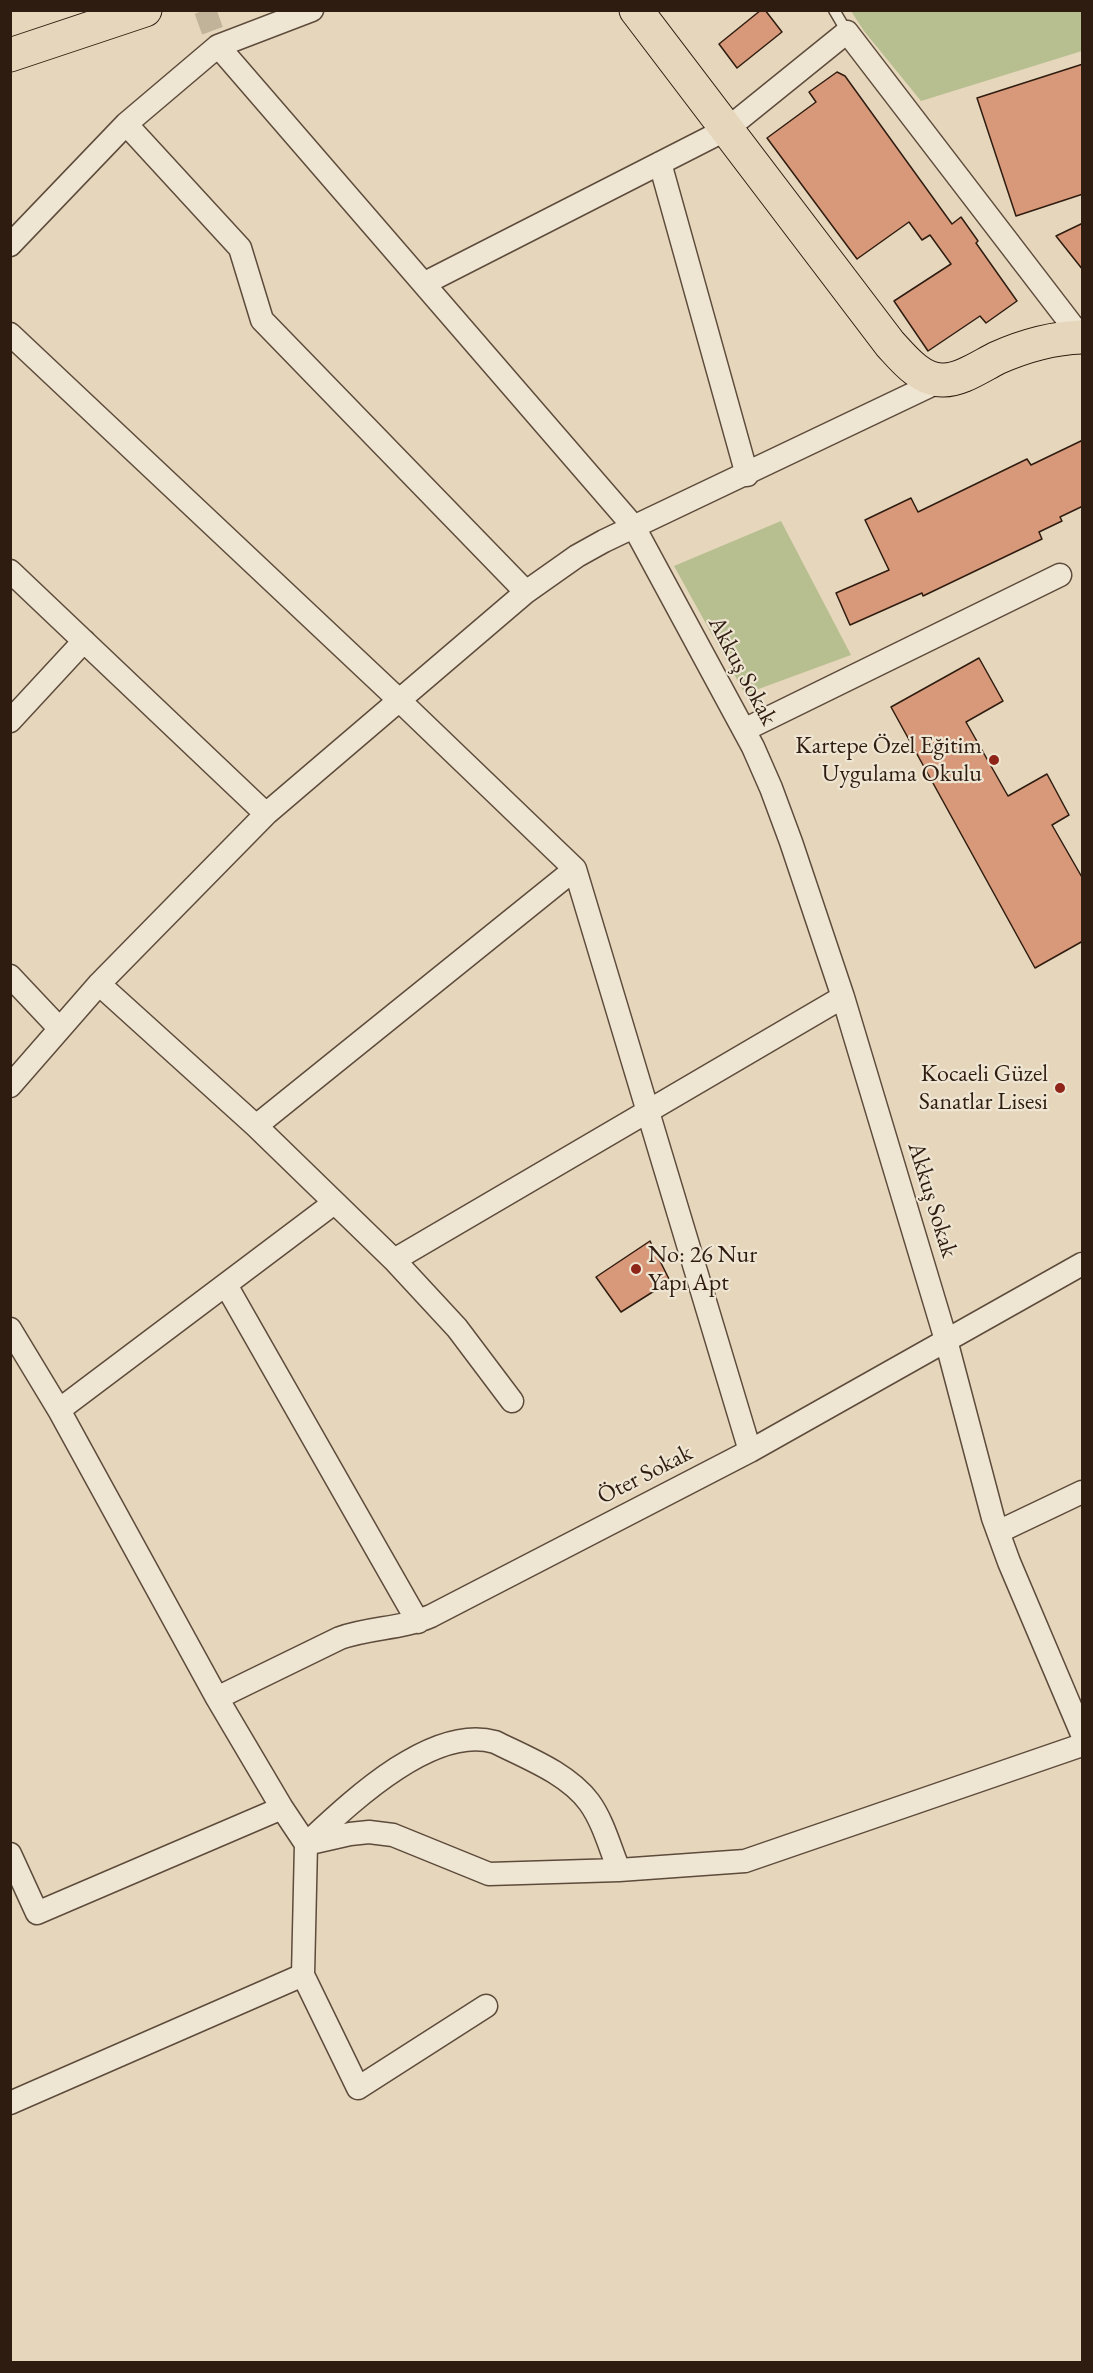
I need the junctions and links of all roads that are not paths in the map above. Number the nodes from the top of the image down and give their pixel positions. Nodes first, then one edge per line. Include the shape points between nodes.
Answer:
1 (145, 10) edge
2 (312, 10) edge
3 (636, 10) edge
4 (834, 10) edge
5 (847, 32) junction
6 (218, 46) junction
7 (10, 55) edge
8 (126, 124) junction
9 (727, 129) junction
10 (660, 163) junction
11 (10, 245) edge
12 (425, 283) junction
13 (10, 334) edge
14 (1082, 337) edge
15 (940, 381) junction
16 (747, 475) junction
17 (634, 527) junction
18 (10, 571) edge
19 (1060, 575) dead end
20 (526, 592) junction
21 (84, 641) junction
22 (399, 700) junction
23 (10, 722) edge
24 (744, 730) junction
25 (266, 814) junction
26 (575, 869) junction
27 (10, 976) edge
28 (99, 984) junction
29 (843, 997) junction
30 (59, 1028) junction
31 (10, 1086) edge
32 (649, 1111) junction
33 (256, 1126) junction
34 (334, 1203) junction
35 (394, 1260) junction
36 (1083, 1264) edge
37 (226, 1285) junction
38 (10, 1329) edge
39 (946, 1340) junction
40 (512, 1401) dead end
41 (59, 1410) junction
42 (750, 1451) junction
43 (1083, 1492) edge
44 (998, 1532) junction
45 (418, 1622) junction
46 (217, 1698) junction
47 (1082, 1734) edge
48 (282, 1808) junction
49 (306, 1844) junction
50 (10, 1854) edge
51 (619, 1870) junction
52 (303, 1975) junction
53 (486, 2006) dead end
54 (10, 2103) edge

1 - 7 highway
2 - 6 street
3 - 9 highway
4 - 5 lane
5 - 9 street
5 - 14 street
6 - 8 street
6 - 12 street, Akkuş Sokak
8 - 11 street
8 - 20 street via 240,248 262,320
9 - 10 street
9 - 15 highway via 890,344 908,364
10 - 12 street
10 - 16 street
12 - 17 street, Akkuş Sokak
13 - 22 street
14 - 15 highway via 1021,349
15 - 16 street
16 - 17 street
17 - 20 street via 577,556
17 - 24 street, Akkuş Sokak
18 - 21 street
19 - 24 street
20 - 22 street
21 - 23 street
21 - 25 street
22 - 25 street
22 - 26 street
24 - 29 street, Akkuş Sokak via 771,788
25 - 28 street
26 - 32 street
26 - 33 street
27 - 30 street
28 - 30 street
28 - 33 street
29 - 32 street
29 - 39 street, Akkuş Sokak
30 - 31 street
32 - 35 street
32 - 42 street
33 - 34 street
34 - 35 street
34 - 37 street
35 - 40 street via 457,1328
36 - 39 street, Öter Sokak
37 - 41 street
37 - 45 street
38 - 41 street
39 - 42 street, Öter Sokak
39 - 44 street, Akkuş Sokak
41 - 46 street
42 - 45 street, Öter Sokak
43 - 44 street
44 - 47 street, Akkuş Sokak
45 - 46 street, Öter Sokak via 360,1630
46 - 48 street
47 - 51 street via 745,1861
48 - 49 street
48 - 50 street via 37,1913
49 - 51 street via 369,1832 393,1835 489,1874
49 - 51 street via 347,1806 414,1758 453,1742 484,1738 565,1779 588,1801
49 - 52 street
52 - 53 street via 358,2088
52 - 54 street

